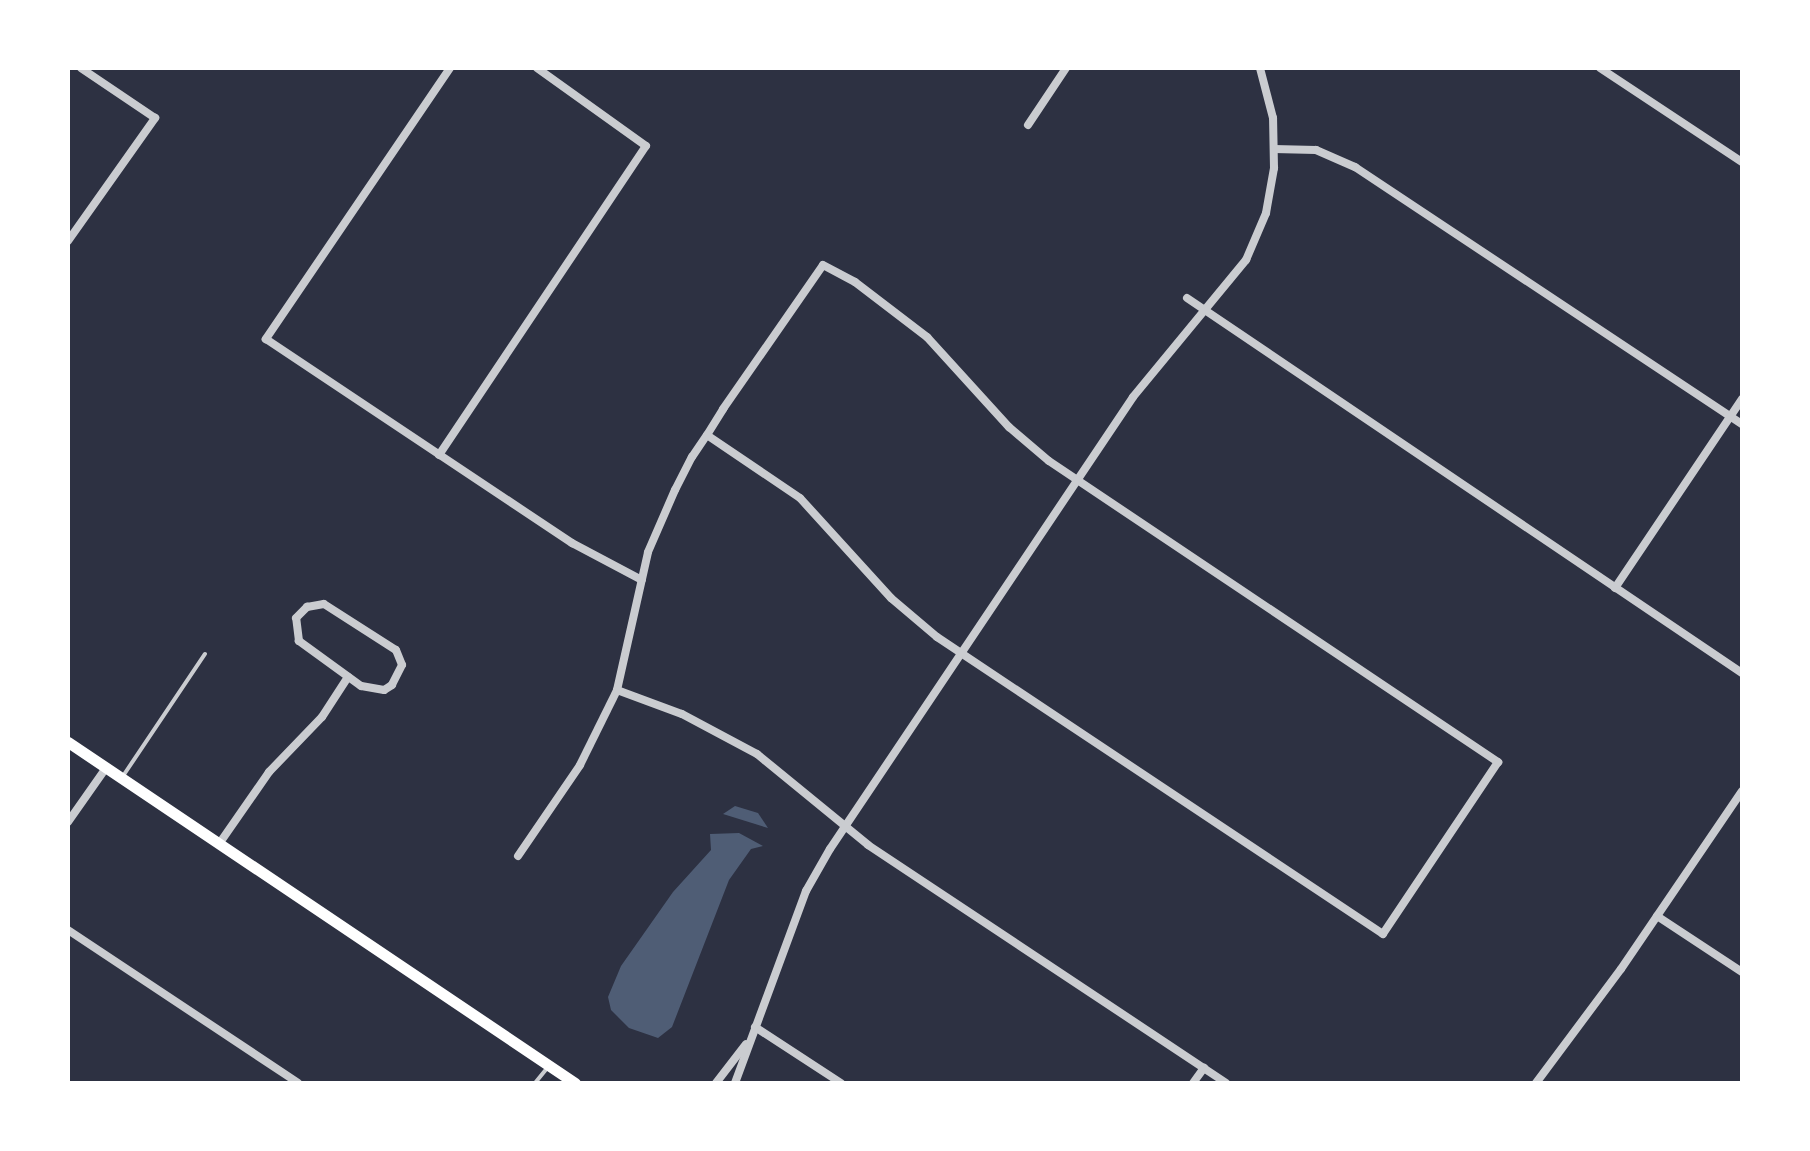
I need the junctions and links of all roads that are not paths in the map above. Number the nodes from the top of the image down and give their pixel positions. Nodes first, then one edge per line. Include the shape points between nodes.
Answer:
1 (81, 68) edge
2 (450, 68) edge
3 (537, 68) edge
4 (1066, 68) edge
5 (1260, 68) edge
6 (1600, 68) edge
7 (1028, 125) dead end
8 (1274, 149) junction
9 (1742, 162) edge
10 (68, 241) edge
11 (1187, 298) dead end
12 (1206, 312) junction
13 (1742, 399) edge
14 (1730, 416) junction
15 (1742, 424) edge
16 (707, 435) junction
17 (439, 455) junction
18 (1076, 480) junction
19 (642, 580) junction
20 (1615, 588) junction
21 (961, 652) junction
22 (205, 654) dead end
23 (1742, 673) edge
24 (348, 677) junction
25 (617, 690) junction
26 (68, 742) edge
27 (106, 768) junction
28 (121, 778) junction
29 (1742, 791) edge
30 (68, 822) edge
31 (844, 828) junction
32 (219, 844) junction
33 (518, 856) dead end
34 (1657, 916) junction
35 (68, 930) edge
36 (1742, 972) edge
37 (753, 1032) junction
38 (549, 1065) junction
39 (1204, 1068) junction
40 (298, 1083) edge
41 (535, 1083) edge
42 (575, 1083) edge
43 (716, 1083) edge
44 (735, 1083) edge
45 (841, 1083) edge
46 (1193, 1083) edge
47 (1226, 1083) edge
48 (1536, 1083) edge

1 - 10 street via 155,118
2 - 17 street via 266,339
3 - 17 street via 646,146
4 - 7 street
5 - 8 street
6 - 9 street
8 - 12 street via 1272,188 1259,234 1234,281
8 - 14 street via 1316,150 1355,167
11 - 12 street
12 - 18 street via 1147,378
12 - 20 street
13 - 14 street
14 - 15 street
14 - 20 street
16 - 18 street via 823,265 918,329 1009,427
16 - 19 street via 661,519
16 - 21 street via 800,498 891,598
17 - 19 street via 598,560
18 - 21 street
18 - 21 street via 1498,762 1383,934
19 - 25 street
20 - 23 street
21 - 31 street
22 - 28 lane
24 - 24 street via 384,690 401,673 401,658 334,607 307,607 296,618 294,635
24 - 32 street via 322,717 269,772
25 - 31 street via 682,714 757,754
25 - 33 street via 580,765
26 - 27 main road
27 - 28 main road
27 - 30 street
28 - 32 main road
29 - 34 street
31 - 37 street via 806,891
31 - 39 street
32 - 38 main road
34 - 36 street
34 - 48 street
35 - 40 street
37 - 43 street
37 - 44 street
37 - 45 street
38 - 41 lane
38 - 42 main road
39 - 46 street
39 - 47 street

